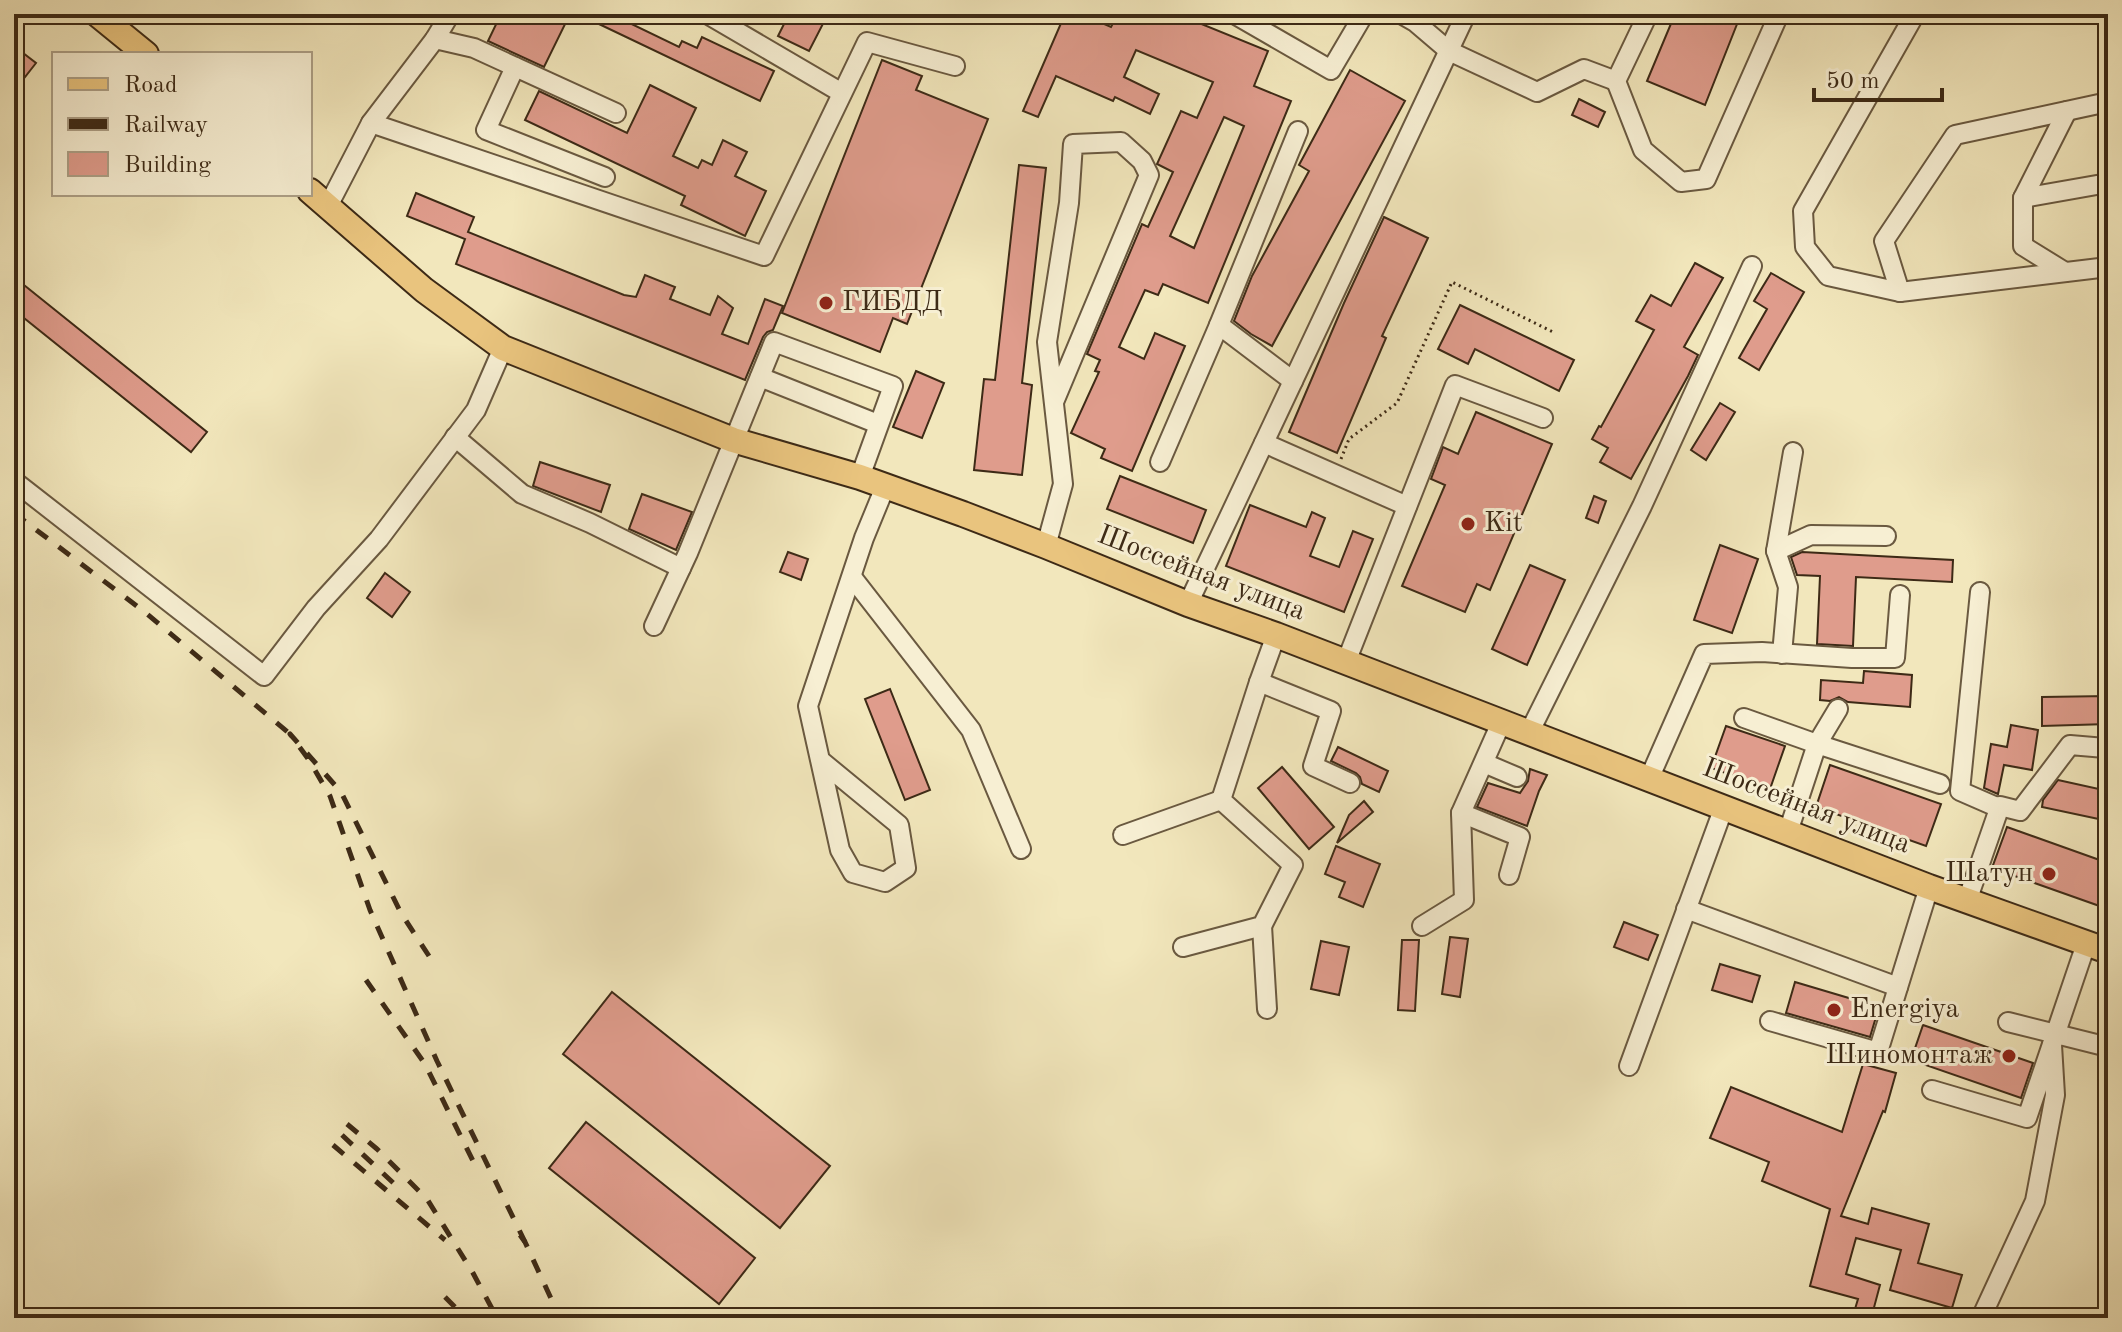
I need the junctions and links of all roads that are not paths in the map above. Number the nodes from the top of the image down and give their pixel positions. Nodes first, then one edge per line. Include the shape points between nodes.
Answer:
1 (97, 14) edge
2 (450, 14) edge
3 (707, 14) edge
4 (1234, 14) edge
5 (1364, 14) edge
6 (1401, 14) edge
7 (1466, 14) edge
8 (1648, 14) edge
9 (1779, 14) edge
10 (1915, 14) edge
11 (734, 21) edge
12 (435, 39) junction
13 (1449, 51) junction
14 (144, 52) edge
15 (955, 66) dead end
16 (515, 67) junction
17 (1616, 81) junction
18 (842, 93) junction
19 (2108, 102) edge
20 (2067, 111) junction
21 (616, 113) dead end
22 (371, 123) junction
23 (1298, 131) dead end
24 (605, 177) dead end
25 (2108, 183) edge
26 (319, 198) edge
27 (2023, 198) junction
28 (1752, 266) dead end
29 (2108, 267) edge
30 (2065, 272) junction
31 (1900, 292) junction
32 (1219, 325) junction
33 (503, 348) junction
34 (760, 377) junction
35 (1293, 381) junction
36 (1054, 402) junction
37 (1543, 418) dead end
38 (878, 424) junction
39 (455, 437) junction
40 (733, 440) junction
41 (1264, 443) junction
42 (1793, 452) dead end
43 (1160, 462) dead end
44 (860, 477) junction
45 (14, 481) edge
46 (885, 487) junction
47 (1407, 506) junction
48 (1886, 536) dead end
49 (1046, 546) junction
50 (1776, 551) junction
51 (681, 568) junction
52 (852, 577) junction
53 (1980, 592) dead end
54 (1900, 595) dead end
55 (1188, 604) junction
56 (654, 626) dead end
57 (1276, 635) junction
58 (1782, 654) junction
59 (1346, 662) junction
60 (1259, 682) junction
61 (1838, 709) dead end
62 (1744, 718) dead end
63 (1501, 723) junction
64 (1529, 733) junction
65 (1817, 744) junction
66 (2105, 748) dead end
67 (820, 760) junction
68 (1484, 763) junction
69 (1517, 777) dead end
70 (1649, 779) junction
71 (1350, 783) dead end
72 (1940, 784) dead end
73 (1221, 800) junction
74 (1724, 807) junction
75 (1999, 808) junction
76 (1461, 813) junction
77 (1788, 832) junction
78 (1123, 835) dead end
79 (1021, 849) dead end
80 (1509, 875) dead end
81 (1929, 887) junction
82 (1967, 901) junction
83 (1686, 909) junction
84 (1262, 926) junction
85 (1422, 926) dead end
86 (1183, 947) dead end
87 (2097, 948) edge
88 (1898, 987) junction
89 (1267, 1009) dead end
90 (1770, 1021) dead end
91 (2008, 1022) dead end
92 (2053, 1040) junction
93 (2108, 1047) edge
94 (1629, 1066) dead end
95 (1932, 1090) dead end
96 (1981, 1318) edge

1 - 14 main road
2 - 12 lane
3 - 11 lane
4 - 5 lane via 1331,70
6 - 13 lane
7 - 13 lane
8 - 17 lane
9 - 17 lane via 1706,179 1681,182 1643,150
10 - 31 lane via 1803,211 1805,247 1828,276
11 - 18 lane
12 - 16 lane via 474,48
12 - 22 lane
13 - 17 lane via 1537,92 1584,69
13 - 35 lane
15 - 18 lane via 867,42
16 - 21 lane
16 - 24 lane via 486,130
18 - 22 lane via 764,256
19 - 20 lane
20 - 27 lane
20 - 31 lane via 1955,135 1884,241
22 - 26 lane
23 - 32 lane
25 - 27 lane
26 - 33 main road, Шоссейная улица via 424,290
27 - 30 lane via 2023,246
28 - 64 lane via 1642,506
29 - 30 lane
30 - 31 lane
32 - 35 lane
32 - 43 lane
33 - 39 lane via 476,410
33 - 40 main road, Шоссейная улица
34 - 38 lane
34 - 38 lane via 774,342 893,386
34 - 40 lane
35 - 41 lane
36 - 36 lane via 1047,342 1073,144 1121,142 1149,175
36 - 49 lane via 1063,484
37 - 47 lane via 1455,385
38 - 44 lane
39 - 45 lane via 379,539 264,676
39 - 51 lane via 522,494
40 - 44 main road, Шоссейная улица
40 - 51 lane
41 - 47 lane
41 - 55 lane
42 - 50 lane
44 - 46 main road, Шоссейная улица
46 - 49 main road, Шоссейная улица
46 - 52 lane
47 - 59 lane
48 - 50 lane via 1811,535
49 - 55 main road, Шоссейная улица
50 - 58 lane via 1788,587
51 - 56 lane
52 - 67 lane via 808,706
52 - 79 lane via 971,730
53 - 75 lane via 1960,791
54 - 58 lane via 1895,658
55 - 57 main road, Шоссейная улица
57 - 59 main road, Шоссейная улица
57 - 60 lane
58 - 70 lane via 1704,654
59 - 63 main road, Шоссейная улица
60 - 71 lane via 1331,711 1313,766
60 - 73 lane
61 - 65 lane
62 - 65 lane
63 - 64 main road, Шоссейная улица
63 - 68 lane
64 - 70 main road, Шоссейная улица
65 - 72 lane
65 - 77 lane
66 - 75 lane via 2070,745 2020,811
67 - 67 lane via 840,850 853,873 885,882 906,868 899,825
68 - 69 lane
68 - 76 lane
70 - 74 main road, Шоссейная улица
73 - 78 lane
73 - 84 lane via 1293,865
74 - 77 main road, Шоссейная улица
74 - 83 lane
75 - 82 lane
76 - 80 lane via 1520,837
76 - 85 lane via 1464,900
77 - 81 main road, Шоссейная улица
81 - 82 main road, Шоссейная улица
81 - 88 lane
82 - 87 main road, Шоссейная улица
83 - 88 lane
83 - 94 lane
84 - 86 lane
84 - 89 lane
87 - 92 lane
88 - 90 lane via 1878,1052
91 - 92 lane
92 - 93 lane
92 - 95 lane via 2027,1118
92 - 96 lane via 2055,1095 2035,1201

